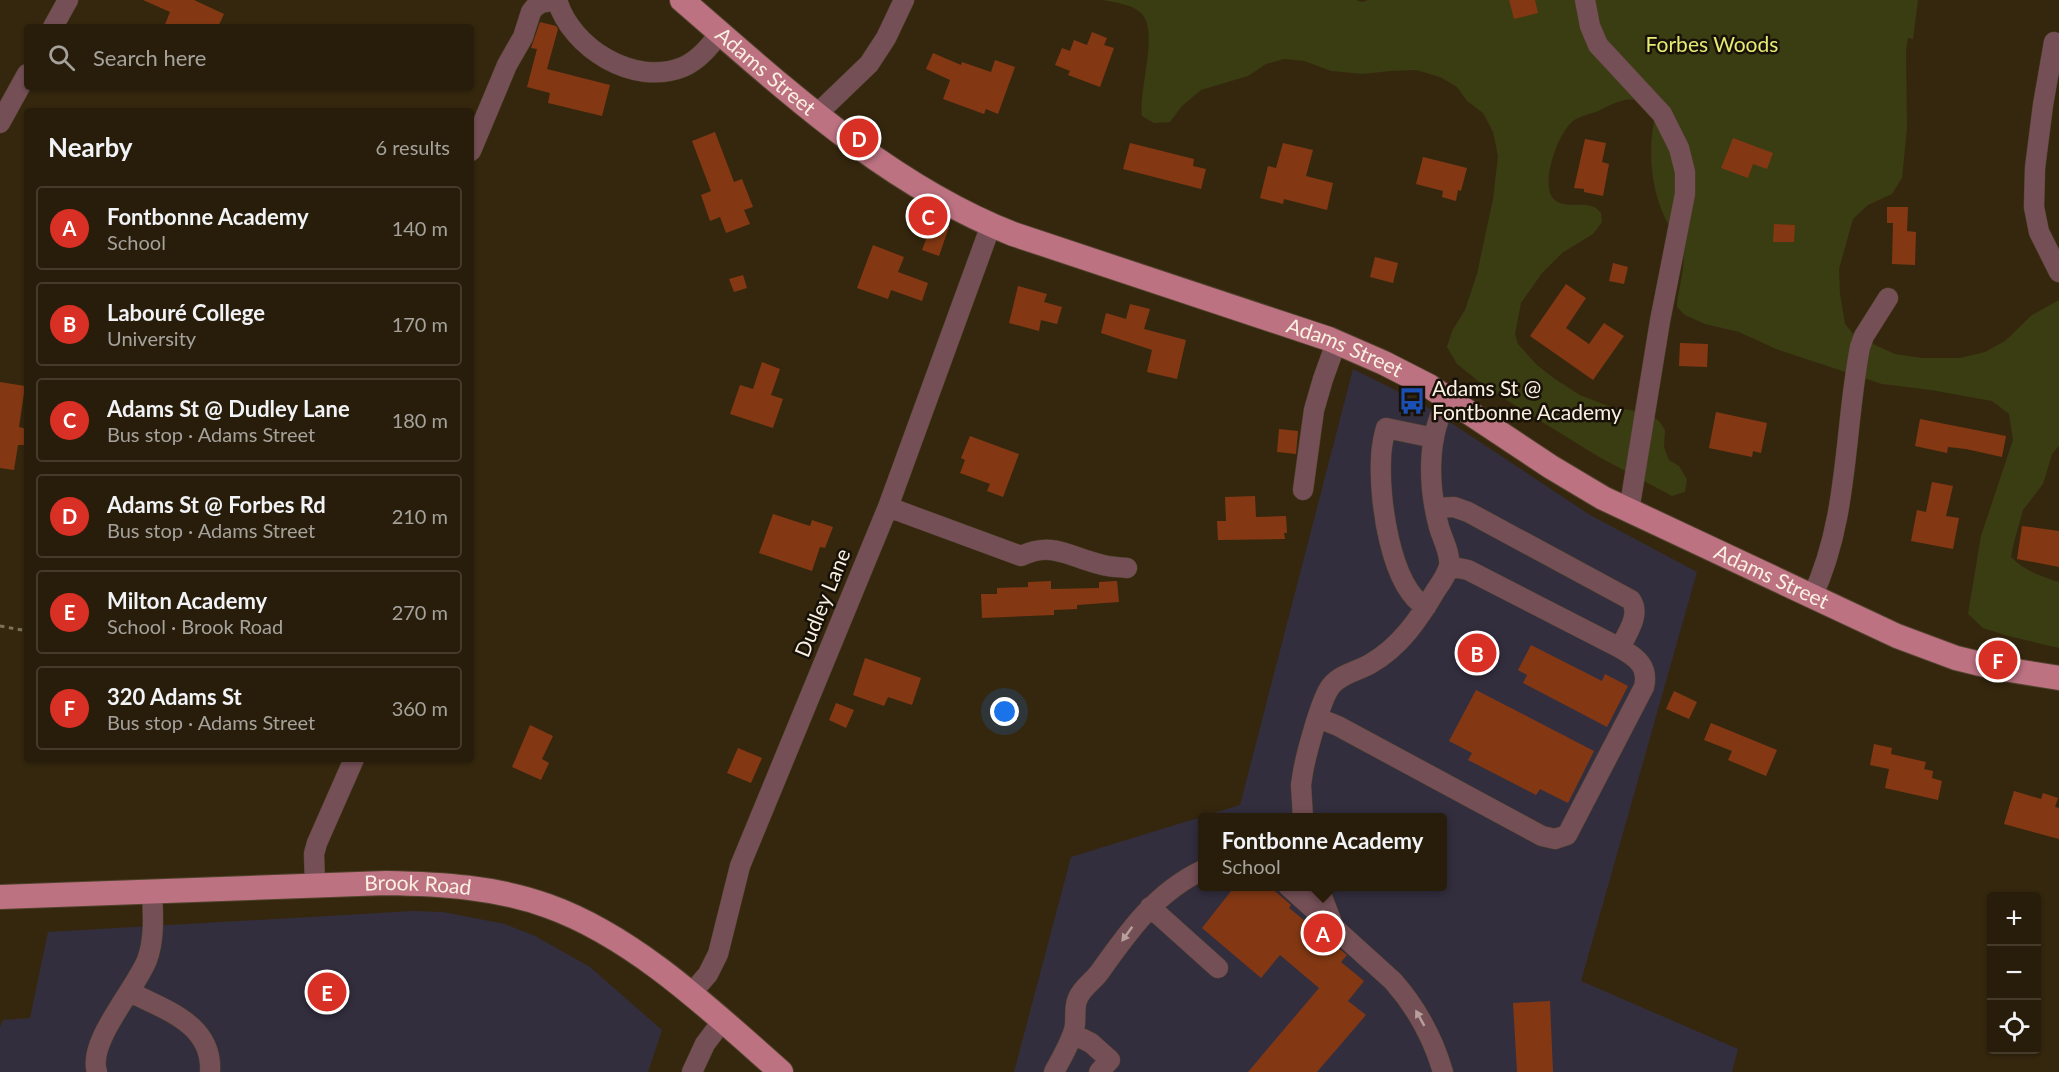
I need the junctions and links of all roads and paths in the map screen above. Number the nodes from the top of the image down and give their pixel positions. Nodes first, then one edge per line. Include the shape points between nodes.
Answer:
1 (68, 0) edge
2 (557, 0) edge
3 (682, 0) edge
4 (904, 0) edge
5 (1585, 0) edge
6 (55, 24) edge
7 (720, 33) junction
8 (2054, 42) dead end
9 (24, 79) edge
10 (817, 114) junction
11 (0, 123) edge
12 (474, 144) edge
13 (991, 225) junction
14 (2059, 272) edge
15 (1888, 298) dead end
16 (1336, 344) junction
17 (1449, 398) junction
18 (1434, 438) junction
19 (1303, 490) dead end
20 (888, 507) junction
21 (1435, 508) junction
22 (1629, 511) junction
23 (1449, 566) junction
24 (1127, 568) dead end
25 (1812, 597) junction
26 (1426, 607) junction
27 (0, 626) edge
28 (24, 630) edge
29 (1620, 648) junction
30 (2059, 678) edge
31 (1318, 718) junction
32 (353, 762) edge
33 (1303, 813) edge
34 (1198, 873) edge
35 (315, 885) junction
36 (152, 891) junction
37 (1294, 891) edge
38 (1320, 891) edge
39 (0, 897) edge
40 (1150, 907) junction
41 (1338, 930) junction
42 (1218, 968) dead end
43 (130, 992) junction
44 (691, 994) junction
45 (723, 1020) junction
46 (1073, 1034) junction
47 (97, 1072) edge
48 (210, 1072) edge
49 (692, 1072) edge
50 (781, 1072) edge
51 (1054, 1072) edge
52 (1099, 1072) edge
53 (1443, 1072) edge

1 - 6 street
2 - 7 street via 563,16 582,41 608,59 635,69 658,72 683,67 705,52
2 - 12 street via 541,3 531,12
3 - 7 main road, Adams Street
4 - 10 street via 873,58
5 - 22 street via 1598,45 1662,114 1679,148 1684,172 1684,194
7 - 10 main road, Adams Street
8 - 14 street via 2033,200 2039,232
9 - 11 street
10 - 13 main road, Adams Street via 915,185
13 - 16 main road, Adams Street
13 - 20 street, Dudley Lane
15 - 25 street via 1860,347 1832,542
16 - 17 main road, Adams Street via 1401,371
16 - 19 street via 1314,410
17 - 18 street via 1439,416
17 - 22 main road, Adams Street via 1560,473
18 - 21 street
18 - 26 street via 1386,428 1381,460 1382,502 1392,548 1411,594
20 - 24 street via 1022,556 1042,549 1053,550
20 - 44 street, Dudley Lane via 740,866 718,954
21 - 23 street
21 - 29 street via 1454,507 1468,512 1631,600 1634,617
22 - 25 main road, Adams Street
23 - 26 street
23 - 29 street via 1468,570
25 - 30 main road, Adams Street via 1938,653
26 - 31 street via 1383,656 1336,680
27 - 28 path
29 - 31 street via 1643,666 1644,687 1572,829 1561,839 1542,836
31 - 33 street via 1303,772
32 - 35 street via 316,843
34 - 40 street
35 - 36 main road, Brook Road
35 - 44 main road, Brook Road via 420,883 524,898 591,926
36 - 39 main road, Brook Road
36 - 43 street via 150,947
37 - 41 street
38 - 41 street
40 - 42 street
40 -> 46 street via 1078,996
53 -> 41 street via 1413,1005
43 - 47 street via 99,1043 94,1061
43 - 48 street via 195,1028 206,1042
44 - 45 main road, Brook Road
45 - 49 street via 705,1044
45 - 50 main road, Brook Road
46 - 51 street
46 - 52 street via 1110,1060

